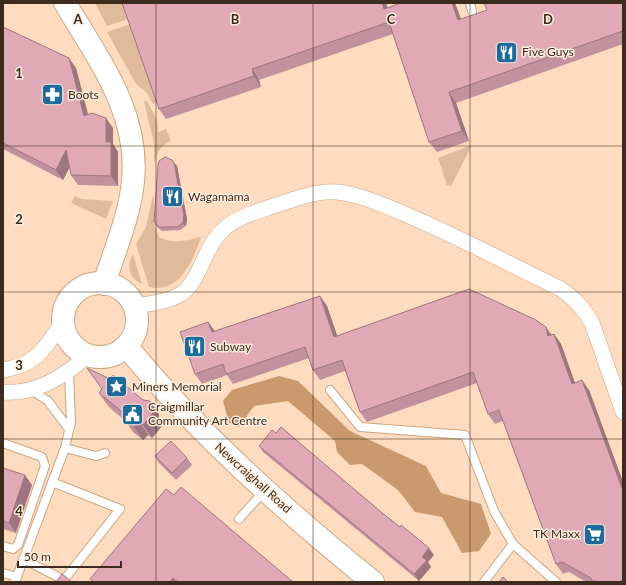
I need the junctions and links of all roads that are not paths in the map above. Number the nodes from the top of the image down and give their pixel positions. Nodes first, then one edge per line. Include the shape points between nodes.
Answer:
1 (65, 3) edge
2 (104, 284) junction
3 (134, 306) junction
4 (63, 322) junction
5 (126, 346) junction
6 (88, 355) junction
7 (3, 370) edge
8 (69, 372) junction
9 (30, 389) junction
10 (330, 390) dead end
11 (3, 392) edge
12 (623, 412) edge
13 (69, 429) junction
14 (3, 443) edge
15 (64, 448) junction
16 (105, 453) dead end
17 (52, 482) junction
18 (265, 490) junction
19 (239, 519) dead end
20 (513, 544) junction
21 (3, 546) edge
22 (23, 559) junction
23 (3, 572) edge
24 (363, 577) edge
25 (16, 579) edge
26 (63, 581) edge
27 (484, 582) edge
28 (556, 582) edge

1 - 2 main road via 118,94 127,118 133,147 131,197
2 - 3 main road via 126,294
2 - 4 main road via 82,288 72,296 66,306
3 - 5 main road via 137,324 135,334
3 - 12 street via 168,300 182,293 193,281 216,236 252,213 321,192 362,197 417,219 559,288 575,299 592,323
4 - 6 main road via 70,341 78,350
4 - 7 street via 40,355 20,367
5 - 6 main road via 109,356
5 - 18 main road, Newcraighall Road via 164,392 210,440
6 - 8 street
8 - 9 street
8 - 13 lane
9 - 11 street via 14,393
9 - 13 lane via 48,401
10 - 20 lane via 360,427 465,436 494,511
13 - 15 lane
14 - 21 lane via 42,457 45,466 18,545 13,549
15 - 16 lane via 96,456
15 - 17 lane
17 - 22 lane
17 - 26 lane via 120,509
18 - 19 lane
18 - 24 main road, Newcraighall Road
20 - 27 lane
20 - 28 lane
22 - 25 lane
22 - 26 lane
23 - 25 lane

